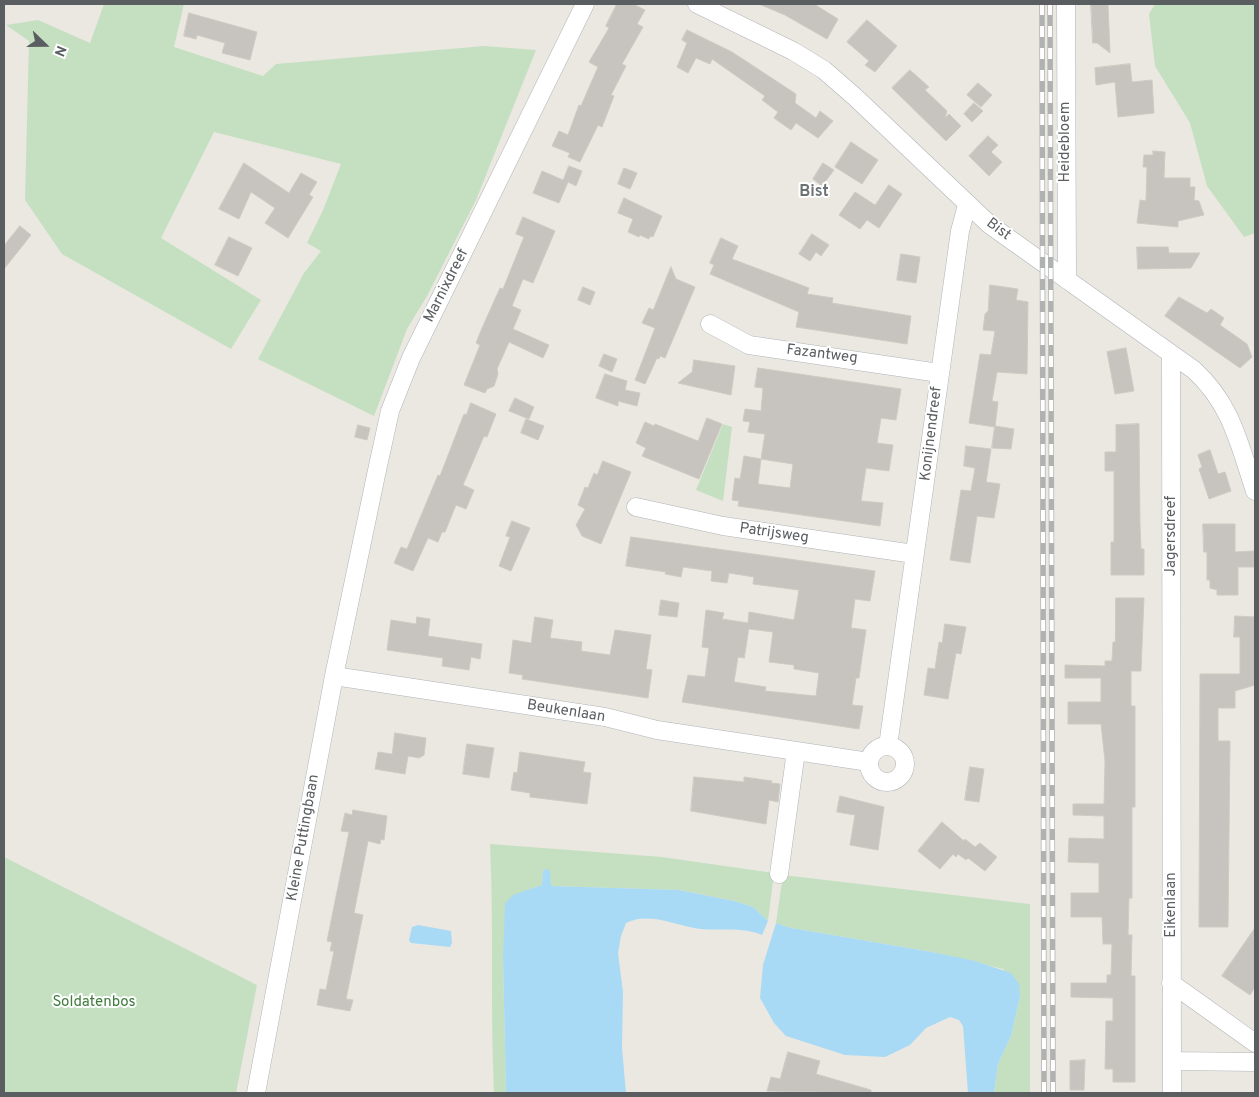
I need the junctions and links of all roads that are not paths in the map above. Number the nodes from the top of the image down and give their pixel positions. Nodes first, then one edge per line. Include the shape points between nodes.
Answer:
1 (585, 4) edge
2 (697, 4) edge
3 (1066, 4) edge
4 (967, 205) junction
5 (1067, 280) junction
6 (710, 324) dead end
7 (1171, 354) junction
8 (939, 373) junction
9 (1255, 491) edge
10 (636, 507) dead end
11 (914, 554) junction
12 (355, 584) joint
13 (334, 676) junction
14 (1173, 717) joint
15 (888, 746) junction
16 (796, 751) junction
17 (869, 762) junction
18 (779, 874) dead end
19 (1172, 983) junction
20 (1255, 1043) edge
21 (1172, 1061) junction
22 (1255, 1062) edge
23 (256, 1093) edge
24 (1172, 1093) edge

1 - 12 street, Marnixdreef via 404,374 384,436
2 - 4 street, Bist via 793,52 836,80
3 - 5 street, Heidebloem
4 - 5 street, Bist
4 - 8 street, Konijnendreef via 960,231
5 - 7 street, Bist
6 - 8 street, Fazantweg via 749,345
7 - 9 street, Bist via 1194,370 1220,398 1232,420
7 - 14 street, Jagersdreef
8 - 11 street, Konijnendreef
10 - 11 street, Patrijsweg via 723,526
11 - 15 street, Konijnendreef
12 - 13 street, Kleine Puttingbaan
13 - 16 street, Beukenlaan via 605,717 644,728
13 - 23 street, Kleine Puttingbaan
14 - 19 street, Eikenlaan
15 - 17 street via 873,751
15 - 17 street via 902,754 904,764 900,775 891,781 880,780 872,773
16 - 17 street, Beukenlaan
16 - 18 street
19 - 20 street
19 - 21 street, Eikenlaan
21 - 22 street
21 - 24 street, Eikenlaan

